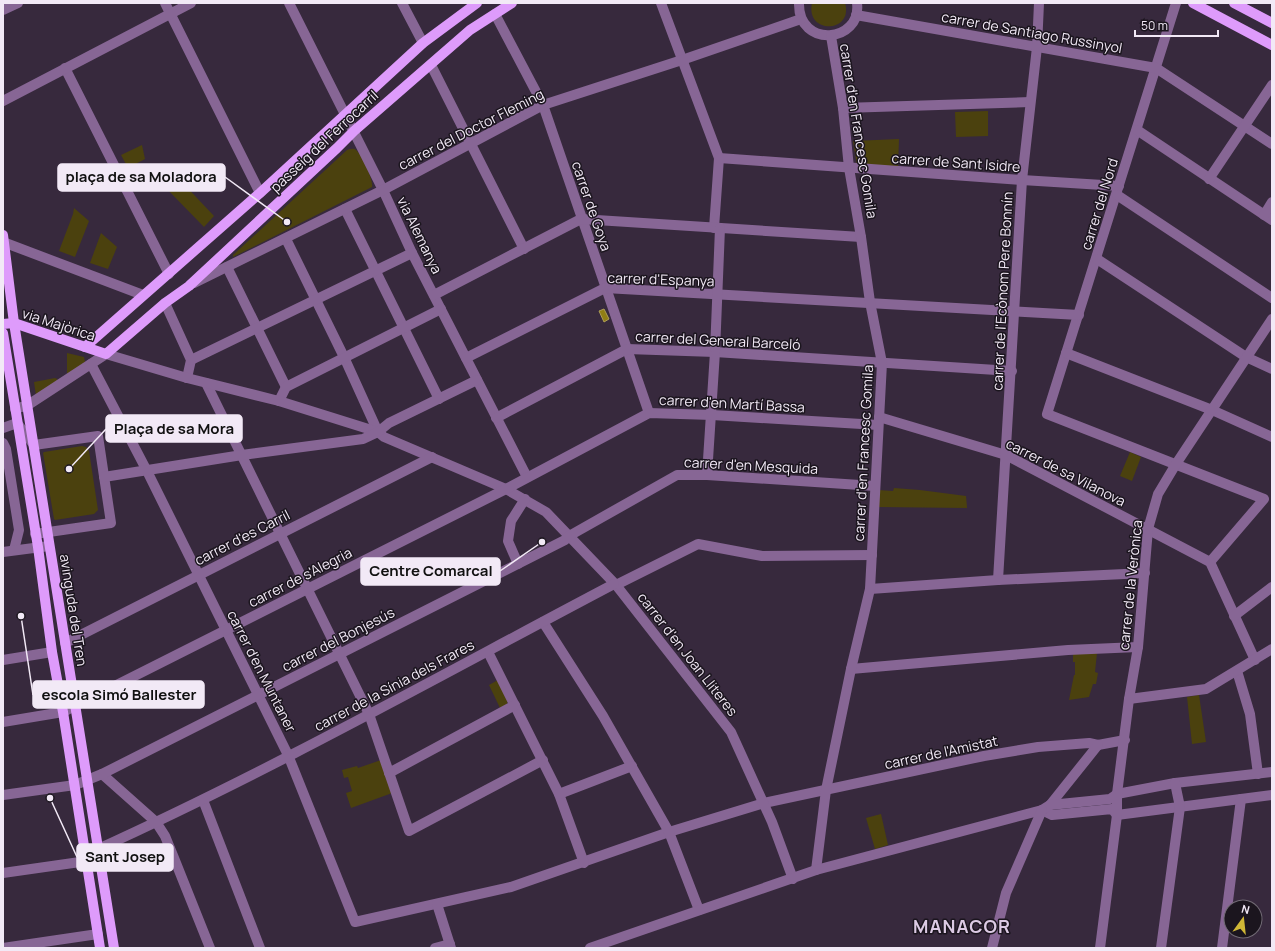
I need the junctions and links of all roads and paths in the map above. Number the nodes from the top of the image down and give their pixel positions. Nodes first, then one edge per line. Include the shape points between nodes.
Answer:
1 (18, 3) edge
2 (165, 3) edge
3 (191, 3) edge
4 (289, 3) edge
5 (402, 3) edge
6 (477, 3) edge
7 (512, 3) edge
8 (661, 3) edge
9 (799, 3) edge
10 (857, 3) edge
11 (1040, 3) edge
12 (1176, 3) edge
13 (1193, 3) edge
14 (1234, 3) edge
15 (3, 10) edge
16 (170, 13) junction
17 (495, 14) junction
18 (856, 15) junction
19 (801, 19) junction
20 (1272, 23) edge
21 (831, 36) junction
22 (422, 42) junction
23 (1272, 45) edge
24 (1037, 47) junction
25 (682, 60) junction
26 (431, 65) junction
27 (66, 68) junction
28 (1156, 68) junction
29 (1272, 85) edge
30 (3, 100) edge
31 (1030, 102) junction
32 (543, 105) junction
33 (843, 108) junction
34 (345, 115) junction
35 (1244, 126) junction
36 (1137, 130) junction
37 (354, 131) junction
38 (470, 143) junction
39 (1272, 144) edge
40 (719, 158) junction
41 (849, 168) junction
42 (1209, 179) junction
43 (1022, 180) junction
44 (383, 190) junction
45 (1118, 190) junction
46 (260, 193) junction
47 (1272, 202) edge
48 (345, 209) junction
49 (1268, 217) edge
50 (581, 219) junction
51 (717, 228) junction
52 (862, 238) junction
53 (286, 239) junction
54 (3, 240) edge
55 (524, 249) junction
56 (412, 253) junction
57 (1097, 259) junction
58 (228, 267) junction
59 (376, 270) junction
60 (169, 274) junction
61 (189, 286) junction
62 (605, 288) junction
63 (718, 294) junction
64 (143, 295) junction
65 (434, 295) junction
66 (1272, 298) edge
67 (316, 299) junction
68 (870, 302) junction
69 (165, 303) junction
70 (441, 309) junction
71 (1015, 312) junction
72 (1079, 315) junction
73 (1272, 319) edge
74 (14, 323) junction
75 (3, 324) edge
76 (258, 328) junction
77 (404, 328) junction
78 (3, 333) edge
79 (85, 347) junction
80 (626, 349) junction
81 (716, 352) junction
82 (1066, 352) junction
83 (106, 354) junction
84 (344, 357) junction
85 (1246, 357) junction
86 (466, 358) junction
87 (191, 360) junction
88 (882, 363) junction
89 (91, 364) junction
90 (1272, 369) edge
91 (1012, 371) junction
92 (187, 378) junction
93 (477, 380) junction
94 (206, 383) junction
95 (286, 387) junction
96 (439, 399) junction
97 (279, 401) junction
98 (28, 405) junction
99 (15, 409) junction
100 (1212, 410) junction
101 (649, 413) junction
102 (712, 415) junction
103 (496, 418) junction
104 (878, 421) junction
105 (17, 423) junction
106 (3, 428) edge
107 (378, 432) junction
108 (1272, 437) edge
109 (3, 442) edge
110 (34, 445) junction
111 (242, 455) junction
112 (1006, 455) junction
113 (432, 457) junction
114 (1176, 464) junction
115 (146, 471) junction
116 (707, 475) junction
117 (104, 477) junction
118 (527, 477) junction
119 (875, 486) junction
120 (506, 488) junction
121 (524, 499) junction
122 (1148, 529) junction
123 (47, 532) junction
124 (35, 534) junction
125 (281, 534) junction
126 (569, 536) junction
127 (49, 546) junction
128 (38, 548) junction
129 (14, 550) junction
130 (3, 552) edge
131 (872, 555) junction
132 (1210, 562) junction
133 (518, 564) junction
134 (1145, 573) junction
135 (199, 575) junction
136 (998, 580) junction
137 (615, 584) junction
138 (1272, 587) edge
139 (308, 589) junction
140 (870, 589) junction
141 (1234, 616) junction
142 (543, 622) junction
143 (226, 630) junction
144 (65, 643) junction
145 (1138, 647) junction
146 (1272, 649) edge
147 (52, 652) junction
148 (488, 652) junction
149 (340, 654) junction
150 (3, 660) edge
151 (1254, 660) junction
152 (851, 669) junction
153 (1236, 671) junction
154 (258, 695) junction
155 (1129, 699) junction
156 (76, 706) junction
157 (515, 706) junction
158 (63, 712) junction
159 (370, 714) junction
160 (3, 722) edge
161 (1125, 740) junction
162 (1098, 745) junction
163 (288, 755) junction
164 (543, 760) junction
165 (632, 766) junction
166 (1272, 772) edge
167 (389, 773) junction
168 (102, 774) junction
169 (1258, 774) junction
170 (87, 780) junction
171 (1175, 784) junction
172 (75, 785) junction
173 (826, 790) junction
174 (558, 794) junction
175 (1117, 794) junction
176 (3, 795) edge
177 (1272, 795) edge
178 (1241, 799) junction
179 (203, 800) junction
180 (764, 803) junction
181 (1180, 807) junction
182 (1046, 808) junction
183 (1117, 815) junction
184 (156, 822) junction
185 (668, 832) junction
186 (98, 849) junction
187 (87, 861) junction
188 (584, 863) junction
189 (816, 870) junction
190 (3, 873) edge
191 (793, 878) junction
192 (437, 904) junction
193 (699, 910) junction
194 (98, 934) junction
195 (450, 946) edge
196 (605, 946) edge
197 (3, 948) edge
198 (100, 948) edge
199 (114, 948) edge
200 (210, 948) edge
201 (260, 948) edge
202 (435, 948) edge
203 (590, 948) edge
204 (992, 948) edge
205 (1100, 948) edge
206 (1161, 948) edge
207 (1222, 948) edge

1 - 15 street
2 - 16 street
3 - 16 street
4 - 34 street, via Alemanya
5 - 22 street
6 - 22 main road, passeig del Ferrocarril
7 - 17 main road, passeig del Ferrocarril
8 - 25 street
9 - 19 street
10 - 18 street
11 - 24 street, carrer de l'Ecònom Pere Bonnín
12 - 28 street, carrer del Nord
13 - 23 main road
14 - 20 main road
16 - 27 street
16 - 46 street
17 - 26 main road, passeig del Ferrocarril via 470,30
17 - 32 street, carrer de Goya
18 - 21 street via 846,30
18 - 24 street, carrer de Santiago Russinyol
19 - 21 street via 813,32
19 - 25 street, carrer del Doctor Fleming
21 - 33 street, carrer d'en Francesc Gomila
22 - 34 main road, passeig del Ferrocarril
24 - 28 street, carrer de Santiago Russinyol
24 - 31 street, carrer de l'Ecònom Pere Bonnín
25 - 32 street, carrer del Doctor Fleming
25 - 40 street
26 - 37 main road, passeig del Ferrocarril
26 - 38 street
27 - 30 street
27 - 60 street
28 - 35 street
28 - 36 street, carrer del Nord
29 - 35 street
31 - 33 street
31 - 43 street, carrer de l'Ecònom Pere Bonnín
32 - 38 street, carrer del Doctor Fleming
32 - 50 street, carrer de Goya
33 - 41 street, carrer d'en Francesc Gomila
34 - 37 street, via Alemanya
34 - 46 main road, passeig del Ferrocarril
35 - 39 street
35 - 42 street
36 - 42 street
36 - 45 street, carrer del Nord
37 - 44 street, via Alemanya
37 - 61 main road, passeig del Ferrocarril
38 - 44 street, carrer del Doctor Fleming
38 - 55 street
40 - 41 street, carrer de Sant Isidre
40 - 51 street
41 - 43 street, carrer de Sant Isidre
41 - 52 street, carrer d'en Francesc Gomila
42 - 49 street
43 - 45 street, carrer de Sant Isidre
43 - 71 street, carrer de l'Ecònom Pere Bonnín
44 - 48 street, carrer del Doctor Fleming
44 - 56 street, via Alemanya
45 - 57 street, carrer del Nord
45 - 66 street
46 - 60 main road, passeig del Ferrocarril
47 - 49 street
48 - 53 street, carrer del Doctor Fleming
48 - 59 street
50 - 51 street
50 - 55 street
50 - 62 street, carrer de Goya
51 - 52 street
51 - 63 street
52 - 68 street, carrer d'en Francesc Gomila
53 - 58 street, carrer del Doctor Fleming
53 - 67 street
54 - 64 street
54 - 74 main road, avinguda del Tren
55 - 65 street
56 - 59 street
56 - 65 street, via Alemanya
57 - 72 street, carrer del Nord
57 - 85 street
58 - 61 street, carrer del Doctor Fleming
58 - 76 street
59 - 67 street
59 - 77 street
60 - 64 main road, passeig del Ferrocarril
61 - 69 main road, passeig del Ferrocarril
62 - 63 street, carrer d'Espanya
62 - 80 street, carrer de Goya
62 - 86 street, carrer d'Espanya
63 - 68 street, carrer d'Espanya
63 - 81 street
64 - 79 main road, passeig del Ferrocarril
65 - 70 street, via Alemanya
67 - 76 street
67 - 84 street
68 - 71 street, carrer d'Espanya
68 - 88 street, carrer d'en Francesc Gomila
69 - 83 main road, passeig del Ferrocarril
69 - 87 street
70 - 77 street
70 - 86 street, via Alemanya
71 - 72 street, carrer d'Espanya
71 - 91 street, carrer de l'Ecònom Pere Bonnín
72 - 82 street, carrer del Nord
73 - 85 street, carrer de la Verònica
74 - 75 main road, via Majòrica
74 - 79 main road, via Majòrica
74 - 98 main road, avinguda del Tren
76 - 87 street
76 - 95 street
77 - 84 street
77 - 96 street
78 - 99 main road, avinguda del Tren
79 - 83 main road, via Majòrica
80 - 81 street, carrer del General Barceló
80 - 101 street, carrer de Goya
80 - 103 street, carrer del General Barceló
81 - 88 street, carrer del General Barceló
81 - 102 street
82 - 100 street
82 - 114 street, carrer del Nord via 1048,414
83 - 89 street
83 - 92 street, carrer d'en Joan Lliteres
84 - 95 street
84 - 107 street
85 - 90 street
85 - 100 street, carrer de la Verònica
86 - 93 street, via Alemanya
87 - 92 street
88 - 91 street, carrer del General Barceló
88 - 104 street, carrer d'en Francesc Gomila
89 - 98 street
89 - 115 street, carrer d'en Muntaner
91 - 112 street, carrer de l'Ecònom Pere Bonnín
92 - 94 street, carrer d'en Joan Lliteres
93 - 96 street
93 - 103 street, via Alemanya
94 - 97 street, carrer d'en Joan Lliteres
94 - 111 street
95 - 97 street
96 - 107 street via 389,423
97 - 107 street, carrer d'en Joan Lliteres
98 - 99 street
98 - 110 main road, avinguda del Tren
99 - 105 main road, avinguda del Tren
100 - 108 street
100 - 114 street, carrer de la Verònica
101 - 102 street, carrer d'en Martí Bassa
101 - 118 street, carrer d'en Martí Bassa
102 - 104 street, carrer d'en Martí Bassa
102 - 116 street
103 - 118 street, via Alemanya
104 - 112 street, carrer de sa Vilanova
104 - 119 street, carrer d'en Francesc Gomila
105 - 106 street
105 - 110 street
105 - 124 main road, avinguda del Tren
107 - 111 street via 363,439
107 - 113 street, carrer d'en Joan Lliteres via 384,437
109 - 129 street via 19,530
110 - 117 street via 98,436
110 - 123 main road, avinguda del Tren
111 - 115 street
111 - 125 street
112 - 122 street, carrer de sa Vilanova
112 - 136 street, carrer de l'Ecònom Pere Bonnín
113 - 120 street, carrer d'en Joan Lliteres
113 - 125 street, carrer d'es Carril
114 - 122 street, carrer de la Verònica via 1158,494
114 - 132 street via 1264,499
115 - 117 street
115 - 135 street, carrer d'en Muntaner
116 - 119 street, carrer d'en Mesquida
116 - 126 street, carrer d'en Mesquida via 677,475
117 - 123 street via 111,523
118 - 120 street, carrer de s'Alegria
119 - 131 street, carrer d'en Francesc Gomila
120 - 121 street, carrer d'en Joan Lliteres
120 - 139 street, carrer de s'Alegria
121 - 126 street, carrer d'en Joan Lliteres via 546,512
121 - 133 street via 511,520 508,541
122 - 132 street, carrer de sa Vilanova
122 - 134 street, carrer de la Verònica
123 - 124 street
123 - 127 main road, avinguda del Tren
124 - 128 main road, avinguda del Tren
125 - 135 street, carrer d'es Carril
125 - 139 street
126 - 133 street, carrer del Bonjesús
126 - 137 street, carrer d'en Joan Lliteres
127 - 128 street
127 - 144 main road, avinguda del Tren
128 - 129 street
128 - 147 main road, avinguda del Tren
129 - 130 street
131 - 137 street, carrer de la Sínia dels Frares via 762,556 698,544
131 - 140 street, carrer d'en Francesc Gomila
132 - 141 street
133 - 149 street, carrer del Bonjesús
134 - 136 street
134 - 145 street, carrer de la Verònica
135 - 143 street, carrer d'en Muntaner
135 - 144 street, carrer d'es Carril
136 - 140 street
137 - 142 street, carrer de la Sínia dels Frares
137 - 180 street, carrer d'en Joan Lliteres via 731,732
138 - 141 street
139 - 143 street, carrer de s'Alegria
139 - 149 street
140 - 152 street, carrer d'en Francesc Gomila
141 - 151 street
142 - 148 street, carrer de la Sínia dels Frares
142 - 165 street
143 - 154 street, carrer d'en Muntaner
143 - 156 street, carrer de s'Alegria
144 - 156 main road, avinguda del Tren
145 - 152 street via 1068,650
145 - 155 street, carrer de la Verònica
146 - 151 street
147 - 150 street
147 - 158 main road, avinguda del Tren
148 - 157 street
148 - 159 street, carrer de la Sínia dels Frares
149 - 154 street, carrer del Bonjesús
149 - 159 street
151 - 153 street
152 - 173 street, carrer d'en Francesc Gomila
153 - 155 street via 1206,689
153 - 169 street via 1250,714
154 - 163 street, carrer d'en Muntaner
154 - 168 street, carrer del Bonjesús
155 - 161 street, carrer de la Verònica
156 - 158 street, carrer de s'Alegria
156 - 170 main road, avinguda del Tren
157 - 164 street
157 - 167 street
158 - 160 street, carrer de s'Alegria
158 - 172 main road, avinguda del Tren
159 - 163 street, carrer de la Sínia dels Frares
159 - 167 street
161 - 162 street, carrer de l'Amistat
161 - 175 street, carrer de la Verònica
162 - 173 street, carrer de l'Amistat via 1089,743 1038,747
162 - 182 street
163 - 179 street, carrer de la Sínia dels Frares
163 - 192 street, carrer d'en Muntaner via 355,922
164 - 167 street via 408,831
164 - 174 street
165 - 174 street
165 - 185 street
166 - 169 street
168 - 170 street, carrer del Bonjesús
168 - 184 street
169 - 171 street
170 - 172 street, carrer del Bonjesús
170 - 186 main road, avinguda del Tren
171 - 175 street
171 - 181 street
172 - 176 street, carrer del Bonjesús
172 - 187 main road, avinguda del Tren
173 - 180 street, carrer de l'Amistat
173 - 189 street, carrer d'en Francesc Gomila
174 - 188 street
175 - 182 street via 1110,799
175 - 183 street, carrer de la Verònica
177 - 178 street
178 - 181 street
178 - 207 street
179 - 184 street, carrer de la Sínia dels Frares
179 - 201 street
180 - 185 street, carrer de l'Amistat
180 - 191 street, carrer d'en Joan Lliteres
181 - 183 street
181 - 206 street
182 - 183 street via 1052,815 1112,809
182 - 189 street
182 - 204 street via 1006,893
183 - 205 street, carrer de la Verònica
184 - 186 street, carrer de la Sínia dels Frares
184 - 200 street via 165,836
185 - 188 street, carrer de l'Amistat
185 - 193 street
186 - 199 main road, avinguda del Tren
187 - 190 street
187 - 194 main road, avinguda del Tren
188 - 192 street, carrer de l'Amistat via 511,887
189 - 191 street
191 - 193 street
192 - 195 street
193 - 196 street
194 - 197 street
194 - 198 main road, avinguda del Tren
195 - 202 street
196 - 203 street

